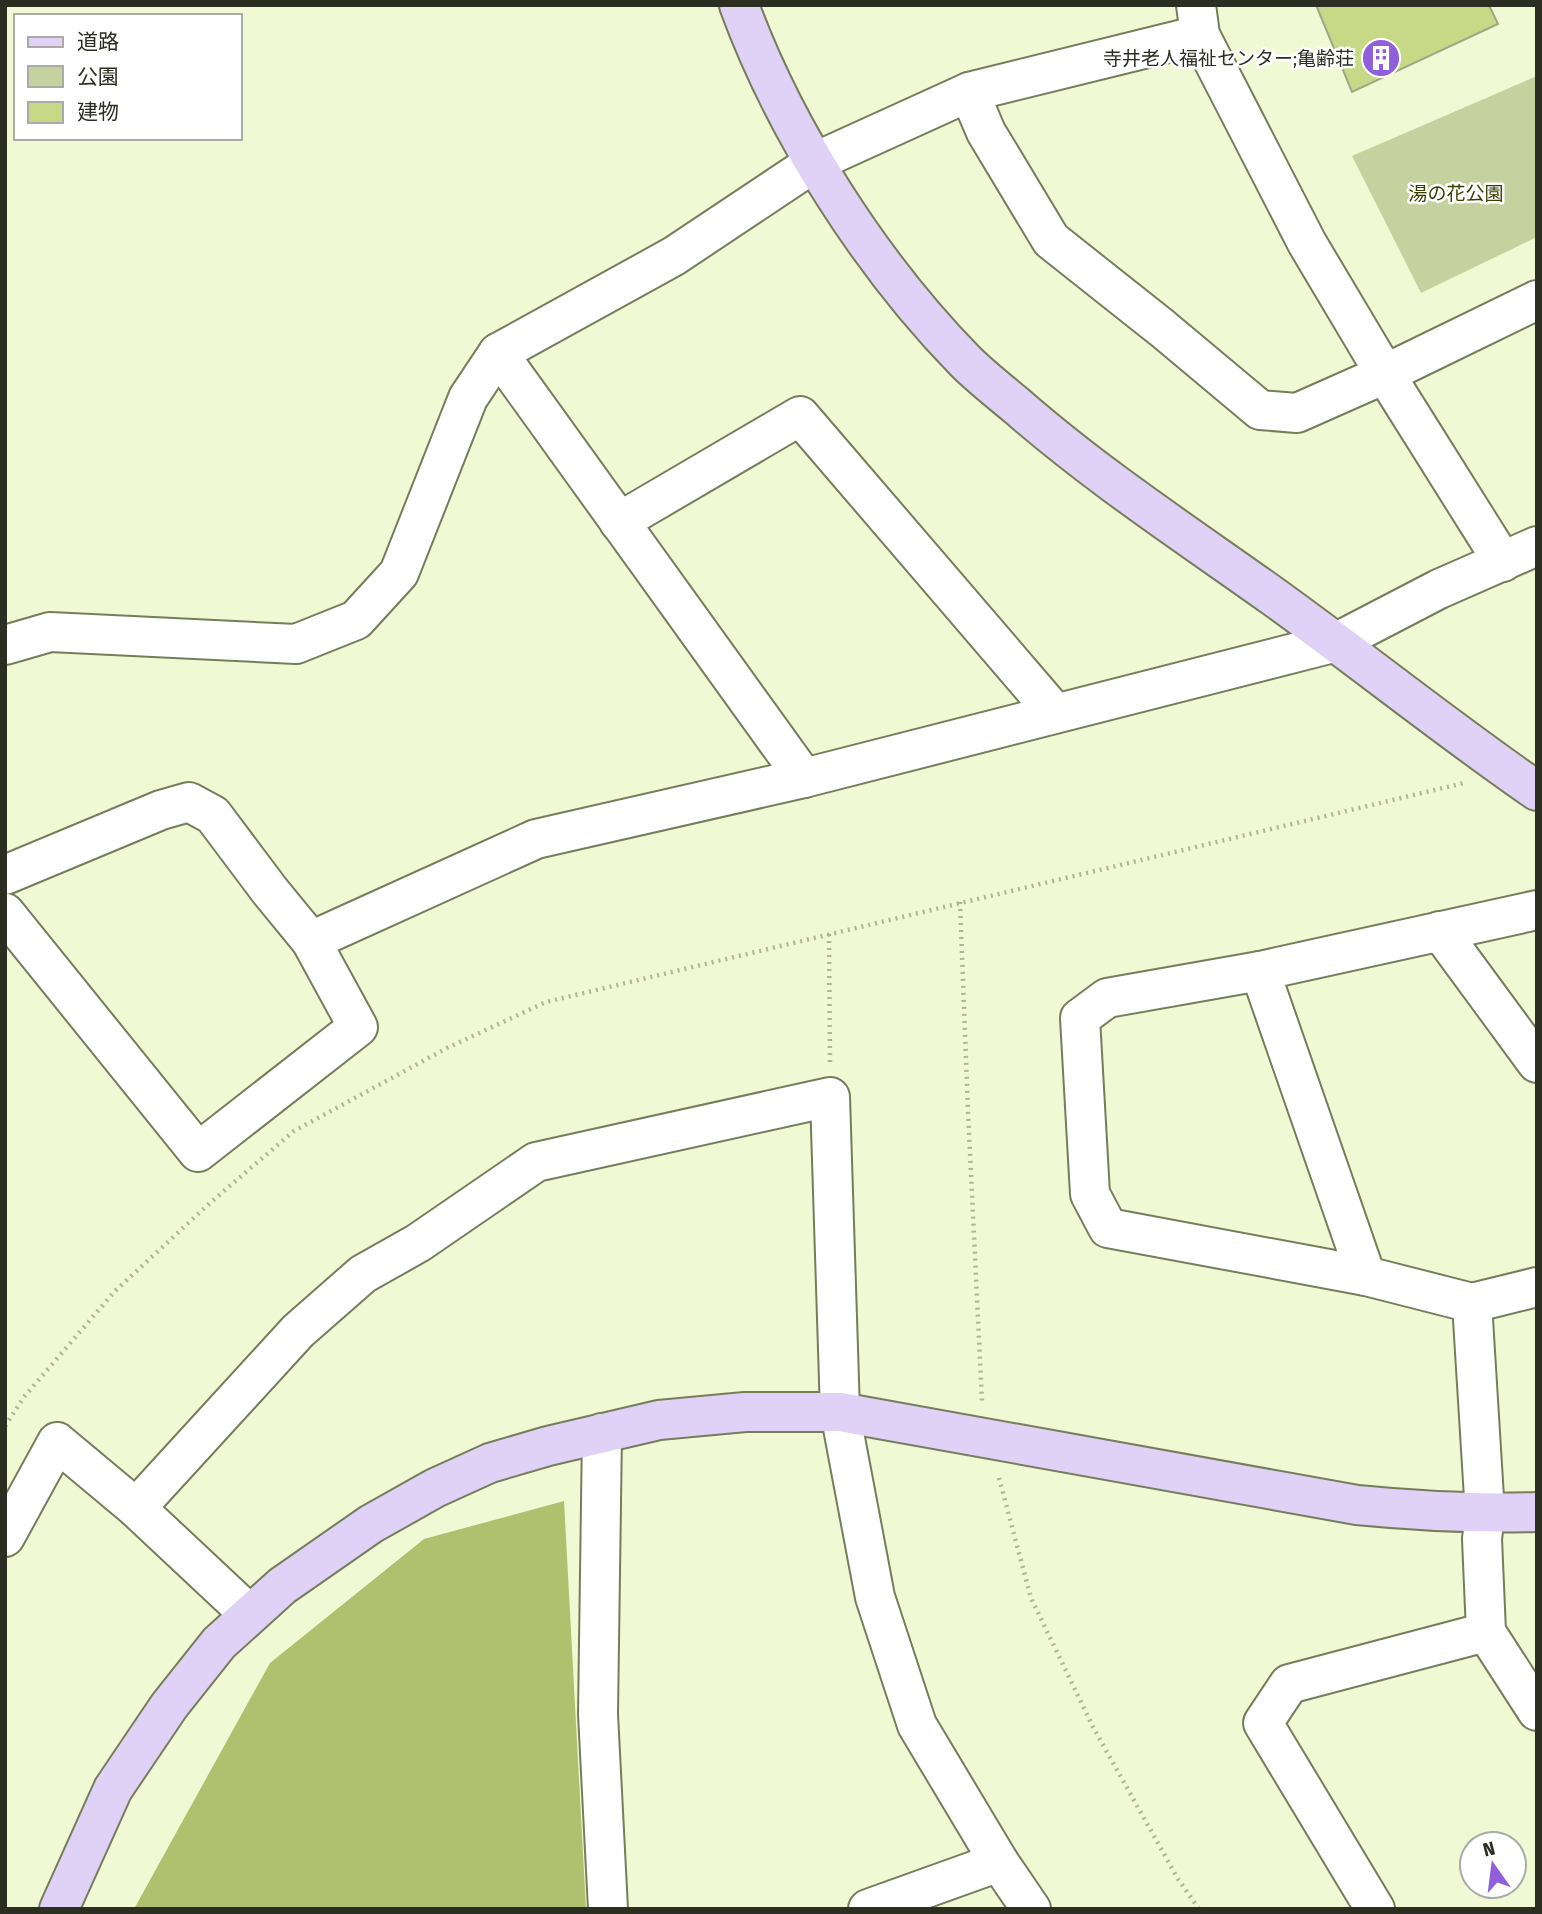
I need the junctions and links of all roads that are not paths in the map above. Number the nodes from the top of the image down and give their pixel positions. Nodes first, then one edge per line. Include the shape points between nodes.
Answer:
1 (739, 5) edge
2 (1198, 20) edge
3 (969, 92) junction
4 (815, 162) junction
5 (1537, 300) edge
6 (498, 353) junction
7 (1385, 374) junction
8 (619, 522) junction
9 (1520, 554) edge
10 (1336, 642) junction
11 (5, 645) edge
12 (1054, 712) junction
13 (804, 778) junction
14 (1522, 781) edge
15 (5, 875) edge
16 (1537, 910) edge
17 (5, 913) edge
18 (1440, 931) junction
19 (311, 941) junction
20 (1260, 971) junction
21 (1537, 1063) edge
22 (1366, 1276) junction
23 (1537, 1287) edge
24 (1472, 1303) junction
25 (840, 1412) junction
26 (602, 1433) junction
27 (136, 1508) junction
28 (1537, 1512) edge
29 (1485, 1514) junction
30 (5, 1537) edge
31 (249, 1614) junction
32 (1486, 1632) junction
33 (1537, 1711) edge
34 (999, 1862) junction
35 (59, 1909) edge
36 (608, 1909) edge
37 (868, 1909) edge
38 (1031, 1909) edge
39 (1374, 1909) edge

1 - 4 street via 775,91
2 - 3 street
2 - 7 street via 1307,243
3 - 4 street
3 - 7 street via 986,132 1051,240 1260,410 1297,412
4 - 6 street via 674,256
4 - 10 street via 908,297 966,362 1064,446
5 - 7 street
6 - 8 street
6 - 11 street via 468,398 399,573 356,620 296,644 50,632
7 - 9 street
8 - 12 street via 800,416
8 - 13 street
9 - 10 street
10 - 12 street
10 - 14 street
12 - 13 street
13 - 19 street via 536,839
15 - 19 street via 189,802 213,815
16 - 18 street
17 - 19 street via 198,1152 358,1027
18 - 20 street
18 - 21 street
20 - 22 street
20 - 22 street via 1107,998 1080,1018 1090,1194 1108,1228
22 - 24 street
23 - 24 street
24 - 29 street
25 - 26 street via 732,1413 659,1420
25 - 27 street via 830,1097 536,1162 363,1275 298,1331
25 - 29 street via 1357,1505
25 - 34 street via 875,1597 917,1725
26 - 31 street via 490,1463 435,1488 371,1524
26 - 36 street via 598,1714
27 - 30 street via 57,1442
27 - 31 street
28 - 29 street
29 - 32 street
31 - 35 street via 219,1643 169,1706 113,1789
32 - 33 street
32 - 39 street via 1289,1684 1263,1723
34 - 37 street
34 - 38 street

